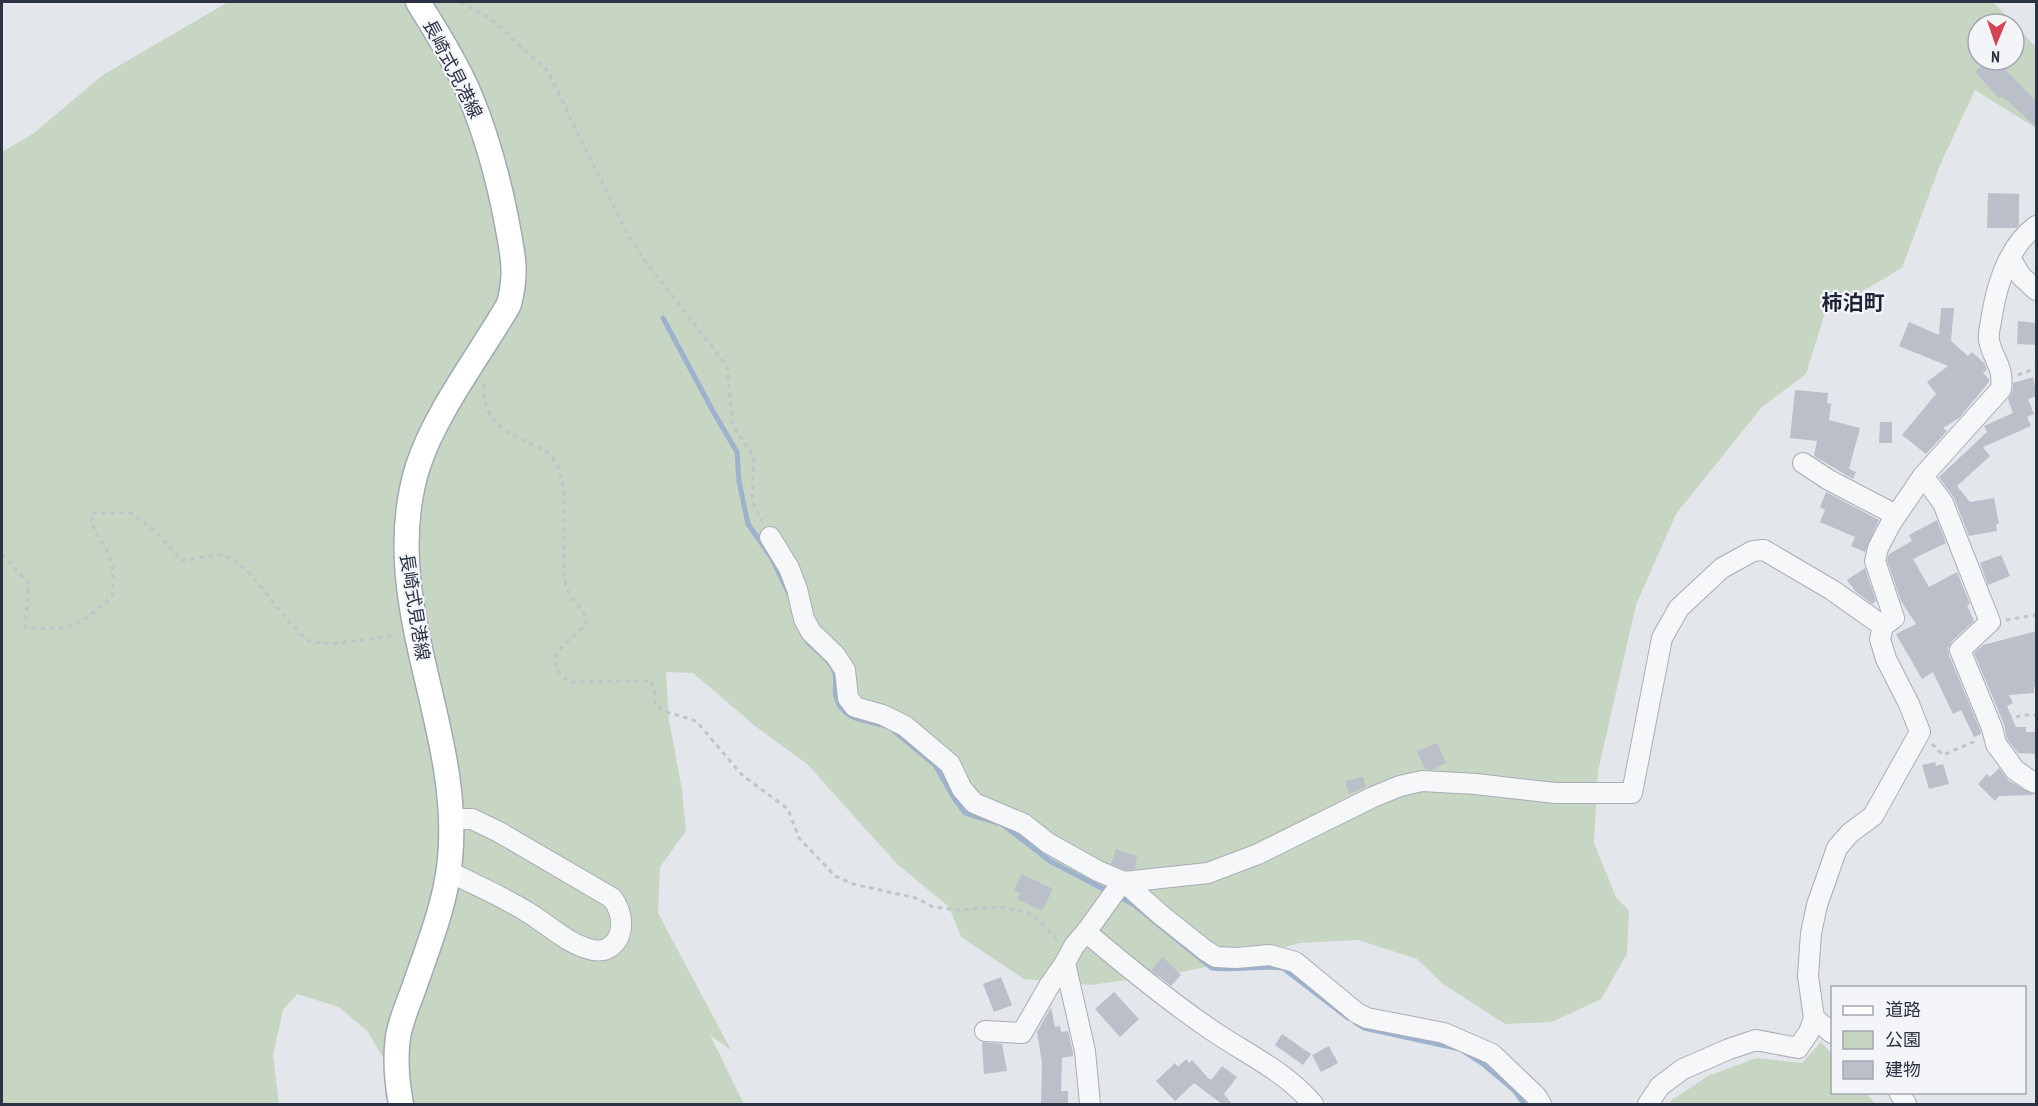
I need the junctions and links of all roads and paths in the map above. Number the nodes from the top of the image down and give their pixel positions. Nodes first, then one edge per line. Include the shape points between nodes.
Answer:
1 (418, 2) edge
2 (460, 2) edge
3 (2037, 226) edge
4 (2010, 258) junction
5 (2037, 290) edge
6 (484, 381) dead end
7 (1803, 463) dead end
8 (1923, 476) junction
9 (1896, 515) junction
10 (770, 537) joint
11 (2, 554) edge
12 (2037, 615) edge
13 (1990, 622) junction
14 (1883, 627) junction
15 (417, 633) junction
16 (2037, 715) edge
17 (1993, 730) junction
18 (1920, 732) junction
19 (2037, 783) edge
20 (450, 819) junction
21 (448, 871) junction
22 (1118, 889) junction
23 (1086, 932) junction
24 (1068, 958) junction
25 (1814, 1018) junction
26 (985, 1031) dead end
27 (1831, 1031) edge
28 (401, 1104) edge
29 (1090, 1104) edge
30 (1313, 1104) edge
31 (1541, 1104) edge
32 (1648, 1104) edge

1 - 15 main road, 長崎式見港線 via 471,98 500,186 515,267 509,304 452,397 418,465 405,540
2 - 10 path via 491,19 547,70 628,235 727,366 733,426 754,457 752,501
3 - 4 street via 2028,232
4 - 5 street via 2021,276
4 - 8 street via 1994,298 1988,339 2002,374 2001,389
6 - 24 path via 489,417 502,429 550,455 562,484 565,583 572,600 582,608 586,623 555,656 559,674 570,682 651,681 659,709 698,722 742,774 788,809 799,838 835,876 853,884 916,898 933,908 1000,907 1027,912 1041,922
7 - 9 street
8 - 9 street
8 - 13 street via 1943,503
9 - 14 street via 1875,561 1894,618
10 - 22 street via 789,568 804,620 845,670 848,698 855,707 905,726 950,764 974,803 1024,824 1048,843 1098,871
11 - 15 path via 29,584 25,627 52,630 83,621 112,597 114,581 107,551 92,528 91,513 131,513 156,532 181,560 220,554 238,562 309,641 333,644
12 - 13 path
13 - 17 street via 1960,650
14 - 18 street via 1880,639 1886,659
14 - 22 street via 1832,590 1764,550 1752,551 1722,568 1686,601 1662,638 1632,793 1556,793 1422,781 1373,796 1258,854 1208,873
15 - 20 main road, 長崎式見港線 via 441,748
16 - 17 path via 2021,715
17 - 18 path via 1943,755
17 - 19 street via 1996,744 2015,770
18 - 25 street via 1873,816 1837,848 1811,933 1808,976
20 - 21 main road, 長崎式見港線
20 - 21 street via 472,819 499,832 612,898 621,916 618,938 614,945 601,950 575,943
21 - 28 main road, 長崎式見港線 via 439,918 398,1038 397,1083
22 - 23 street
22 - 31 street via 1161,915 1216,957 1270,955 1295,962 1367,1018 1444,1033 1492,1054
23 - 24 street
23 - 30 street via 1165,998 1273,1067
24 - 26 street via 1022,1033
24 - 29 street
25 - 27 street
25 - 32 street via 1798,1048 1755,1040 1729,1049 1683,1069 1660,1086

